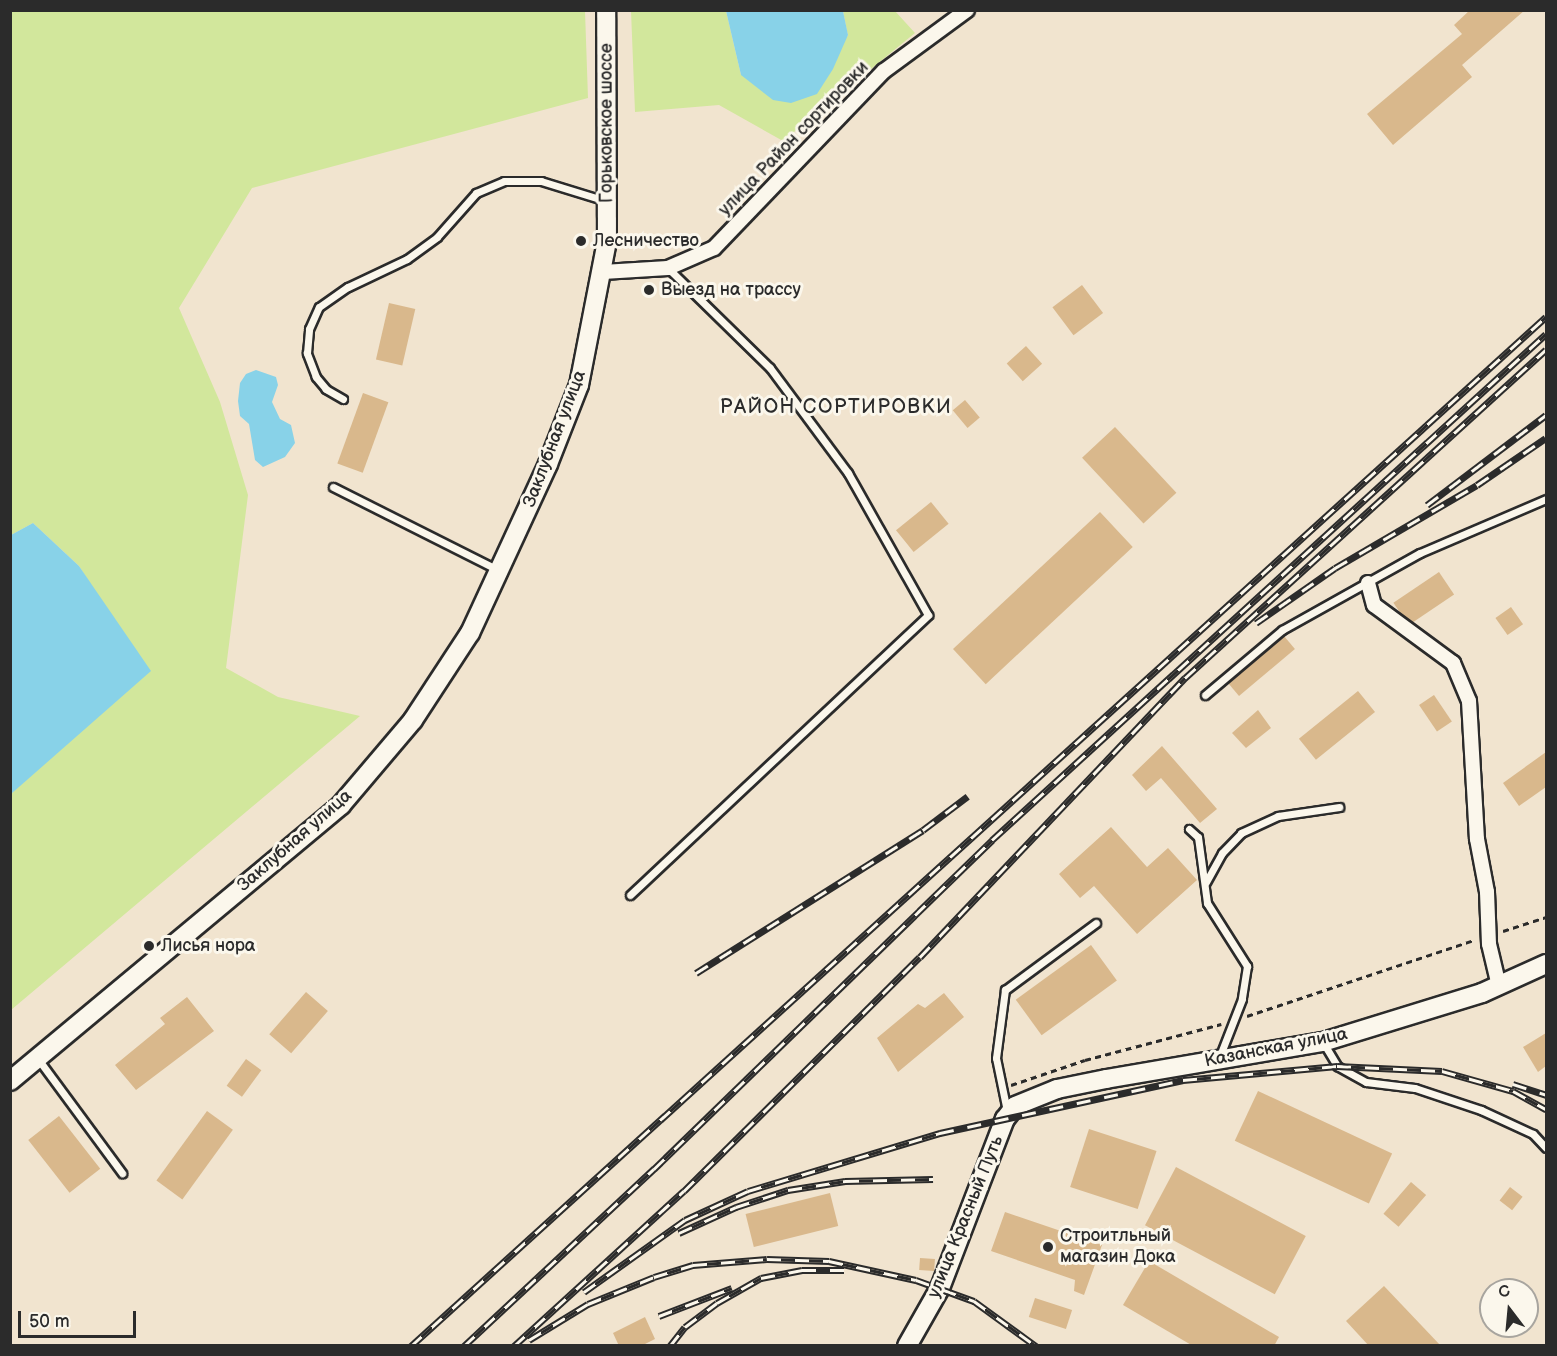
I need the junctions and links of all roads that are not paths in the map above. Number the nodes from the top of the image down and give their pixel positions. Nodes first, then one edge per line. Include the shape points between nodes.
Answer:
1 (606, 10) edge
2 (967, 10) edge
3 (608, 202) junction
4 (668, 268) junction
5 (603, 272) junction
6 (343, 399) dead end
7 (333, 487) dead end
8 (1546, 499) edge
9 (500, 571) junction
10 (1368, 583) junction
11 (1205, 695) dead end
12 (1339, 807) dead end
13 (1189, 830) dead end
14 (1206, 882) junction
15 (630, 895) dead end
16 (1096, 923) dead end
17 (1546, 964) edge
18 (1499, 986) junction
19 (1323, 1042) junction
20 (38, 1059) junction
21 (1218, 1060) junction
22 (10, 1081) edge
23 (1006, 1116) junction
24 (1546, 1148) edge
25 (122, 1173) dead end
26 (907, 1346) edge

1 - 3 main road, Горьковское шоссе
2 - 4 street, улица Район сортировки via 884,71 714,248
3 - 5 main road, Горьковское шоссе
3 - 6 lane via 541,182 504,181 476,193 437,237 406,259 348,287 319,307 309,329 307,353 326,389
4 - 5 street, улица Район сортировки
4 - 15 lane via 770,368 849,472 928,615
5 - 9 main road, Заклубная улица via 579,385
7 - 9 lane
8 - 10 lane via 1420,554
9 - 20 main road, Заклубная улица via 470,633 413,720 341,805
10 - 11 lane via 1282,630
10 - 18 street via 1374,605 1453,663 1469,701 1477,839
12 - 14 lane via 1278,816 1240,833 1222,853
13 - 14 lane via 1198,837
14 - 21 lane via 1207,903 1247,966
16 - 23 lane via 1005,990 996,1058
17 - 18 main road, Казанская улица
18 - 19 main road, Казанская улица
19 - 21 main road, Казанская улица
19 - 24 lane via 1337,1066 1366,1082 1415,1088 1481,1110 1533,1134
20 - 22 main road, Заклубная улица
20 - 25 lane
21 - 23 main road, Казанская улица via 1057,1089 1016,1106
23 - 26 main road, улица Красный Путь via 940,1288

